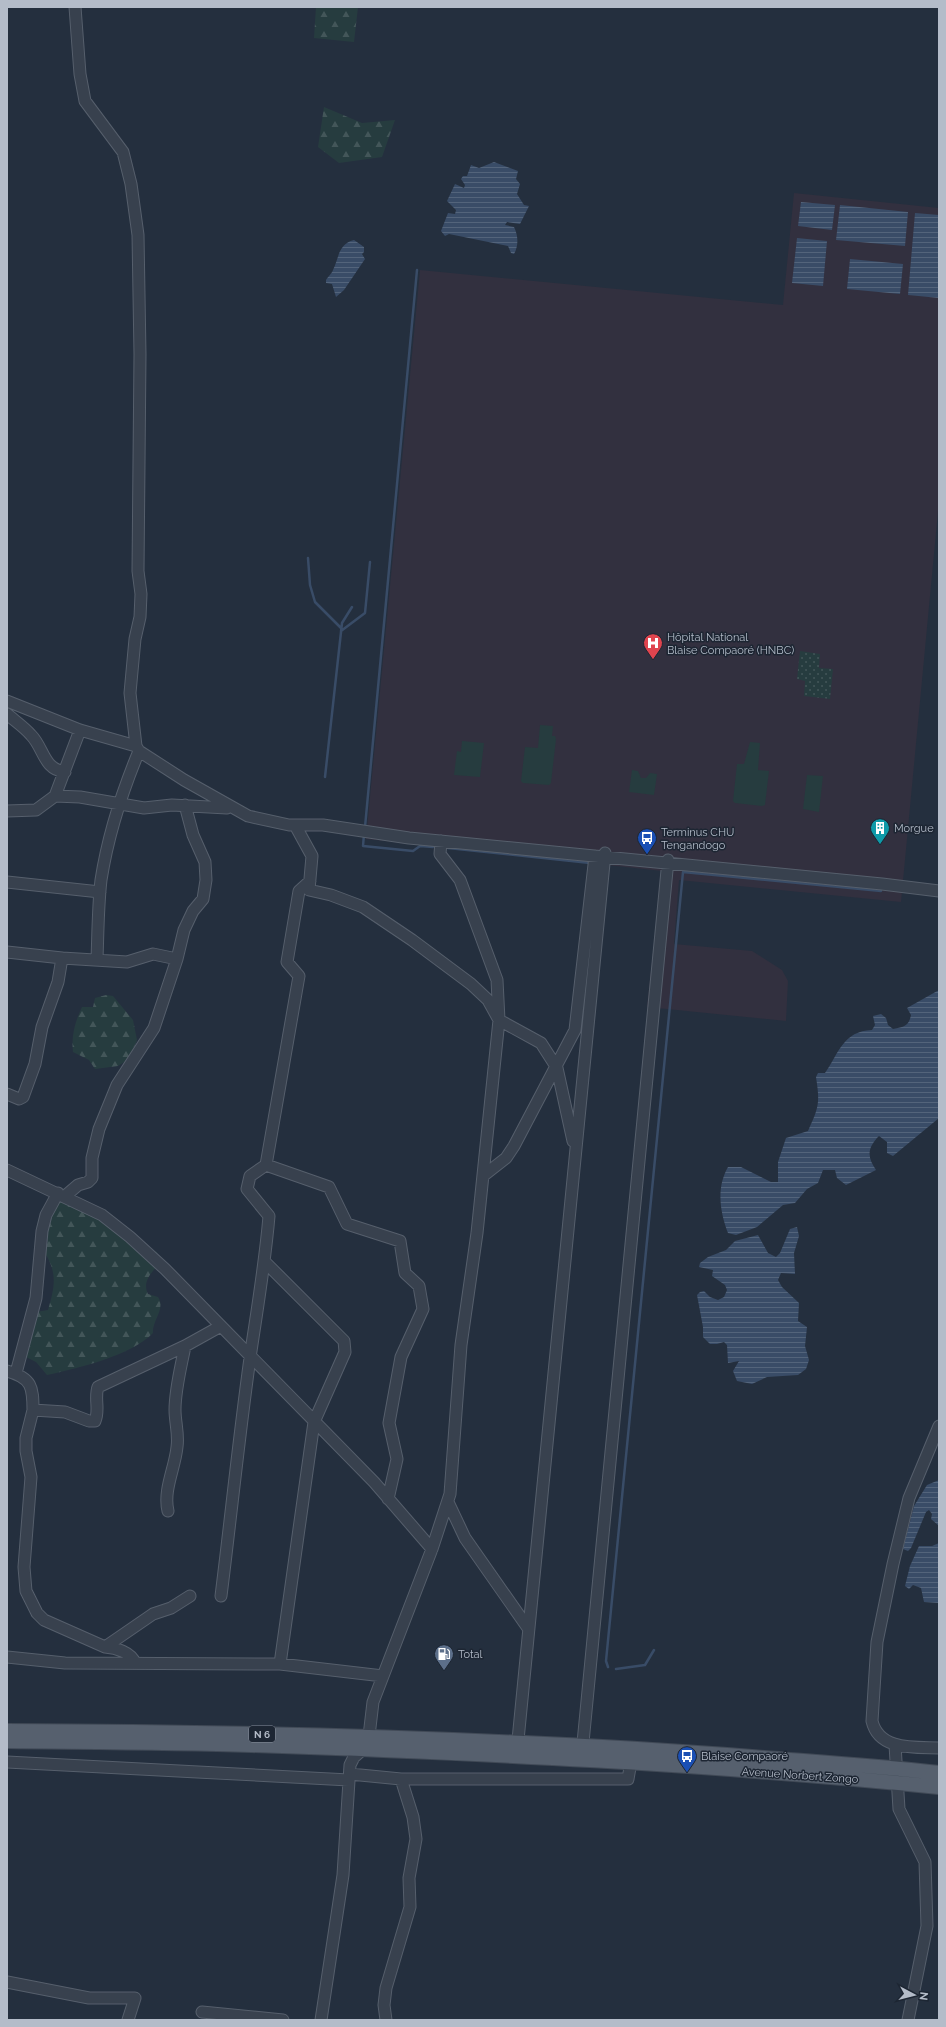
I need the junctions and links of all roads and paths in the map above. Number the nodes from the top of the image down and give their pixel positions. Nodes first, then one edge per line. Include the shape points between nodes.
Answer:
1 (76, 7) edge
2 (7, 701) edge
3 (7, 714) edge
4 (80, 730) junction
5 (138, 748) junction
6 (65, 772) junction
7 (55, 796) junction
8 (119, 805) junction
9 (185, 805) junction
10 (230, 806) junction
11 (7, 810) edge
12 (295, 825) junction
13 (441, 841) junction
14 (601, 855) junction
15 (668, 862) junction
16 (310, 881) junction
17 (7, 882) edge
18 (939, 891) edge
19 (100, 892) junction
20 (7, 952) edge
21 (62, 958) junction
22 (177, 958) junction
23 (97, 959) junction
24 (499, 1020) junction
25 (557, 1068) junction
26 (7, 1094) edge
27 (575, 1149) junction
28 (266, 1165) junction
29 (7, 1170) edge
30 (484, 1176) junction
31 (61, 1195) junction
32 (265, 1262) junction
33 (222, 1326) junction
34 (185, 1346) junction
35 (250, 1355) junction
36 (12, 1372) edge
37 (33, 1410) junction
38 (314, 1422) junction
39 (939, 1426) edge
40 (388, 1499) junction
41 (448, 1502) junction
42 (168, 1511) dead end
43 (432, 1549) junction
44 (190, 1596) dead end
45 (222, 1596) dead end
46 (528, 1628) junction
47 (105, 1647) junction
48 (7, 1657) edge
49 (135, 1662) junction
50 (280, 1664) junction
51 (383, 1676) junction
52 (7, 1730) edge
53 (369, 1736) junction
54 (7, 1741) edge
55 (582, 1745) junction
56 (895, 1745) junction
57 (939, 1748) edge
58 (517, 1749) junction
59 (362, 1750) junction
60 (581, 1759) junction
61 (7, 1762) edge
62 (631, 1762) junction
63 (896, 1768) junction
64 (939, 1773) edge
65 (350, 1777) junction
66 (401, 1779) junction
67 (897, 1783) junction
68 (939, 1788) edge
69 (7, 1982) edge
70 (202, 2012) dead end
71 (252, 2018) edge
72 (128, 2020) edge
73 (283, 2020) edge
74 (321, 2020) edge
75 (386, 2020) edge
76 (908, 2020) edge

1 - 5 street via 84,101 124,152 138,236 138,571 141,594 130,693
2 - 4 street
3 - 6 street via 40,746 49,766
4 - 5 street
4 - 6 street
5 - 8 street
5 - 10 street via 158,764
6 - 7 street
7 - 8 street via 80,797
7 - 11 street via 36,810
8 - 9 street via 157,808 165,805
8 - 19 street via 105,856
9 - 10 street via 227,808
9 - 22 street via 193,835 206,862 206,880 203,899 193,911 184,930
10 - 12 street via 248,816
12 - 13 street via 323,825
12 - 16 street via 312,856
13 - 14 street
13 - 24 street via 440,854 460,880 498,980
14 - 15 street
14 - 25 street via 578,1019
14 - 27 street
15 - 18 street
15 - 55 street
16 - 24 street via 309,890 363,907 412,940 471,984 488,1000
16 - 28 street via 299,891 287,962 299,976
17 - 19 street
19 - 23 street
20 - 21 street
21 - 23 street
21 - 26 street via 58,982 42,1027 36,1064 23,1096 19,1099
22 - 23 street via 153,954 127,962
22 - 31 street via 154,1028 117,1085 98,1129 92,1158 92,1178
24 - 25 street via 541,1043
24 - 30 street
25 - 27 street
25 - 30 street via 506,1158
27 - 46 street
28 - 32 street via 250,1176 247,1189 269,1216
28 - 40 street via 329,1187 347,1224 400,1241 405,1273 419,1286 422,1309 401,1357 389,1422 398,1459
29 - 31 street
30 - 41 street via 461,1345
31 - 33 street via 102,1215 130,1236
31 - 36 street via 46,1215 42,1231 36,1298
32 - 35 street
32 - 38 street via 344,1341 345,1352
33 - 34 street
33 - 35 street
34 - 37 street via 98,1387 98,1416 95,1421 65,1412
34 - 42 street via 176,1394 178,1445 166,1504
35 - 38 street
35 - 45 street
36 - 37 street via 26,1379 31,1385 34,1395
37 - 47 street via 26,1438 31,1477 24,1567 26,1591 37,1613 44,1620
38 - 40 street
38 - 50 street
39 - 56 street via 909,1498 877,1642 872,1721 877,1733
40 - 43 street
41 - 43 street
41 - 46 street via 465,1538
43 - 51 street
44 - 47 street via 170,1608 153,1614
46 - 58 street
47 - 49 street via 128,1654
48 - 49 street via 65,1663
49 - 50 street
50 - 51 street
51 - 53 street via 373,1702
52 - 53 main road, N 6
53 - 58 main road, N 6
53 - 59 street
54 - 59 main road, N 6 via 249,1745
55 - 58 main road, Avenue Norbert Zongo / N 6
55 - 60 street
55 - 63 main road, Avenue Norbert Zongo / N 6
56 - 57 street
56 - 63 street
58 - 59 main road, N 6
58 - 60 main road, Avenue Norbert Zongo / N 6
59 - 65 street via 352,1761
60 - 62 main road, Avenue Norbert Zongo / N 6
61 - 65 street
62 - 66 street via 628,1779
62 - 67 main road, Avenue Norbert Zongo / N 6
63 - 64 main road, Avenue Norbert Zongo / N 6
63 - 67 street
65 - 66 street
65 - 74 street via 343,1875
66 - 75 street via 413,1816 416,1839 410,1878 410,1907 386,1988
67 - 68 main road, Avenue Norbert Zongo / N 6
67 - 76 street via 899,1809 925,1862 927,1926
69 - 72 street via 89,1998 135,1998
70 - 71 street
71 - 73 street

